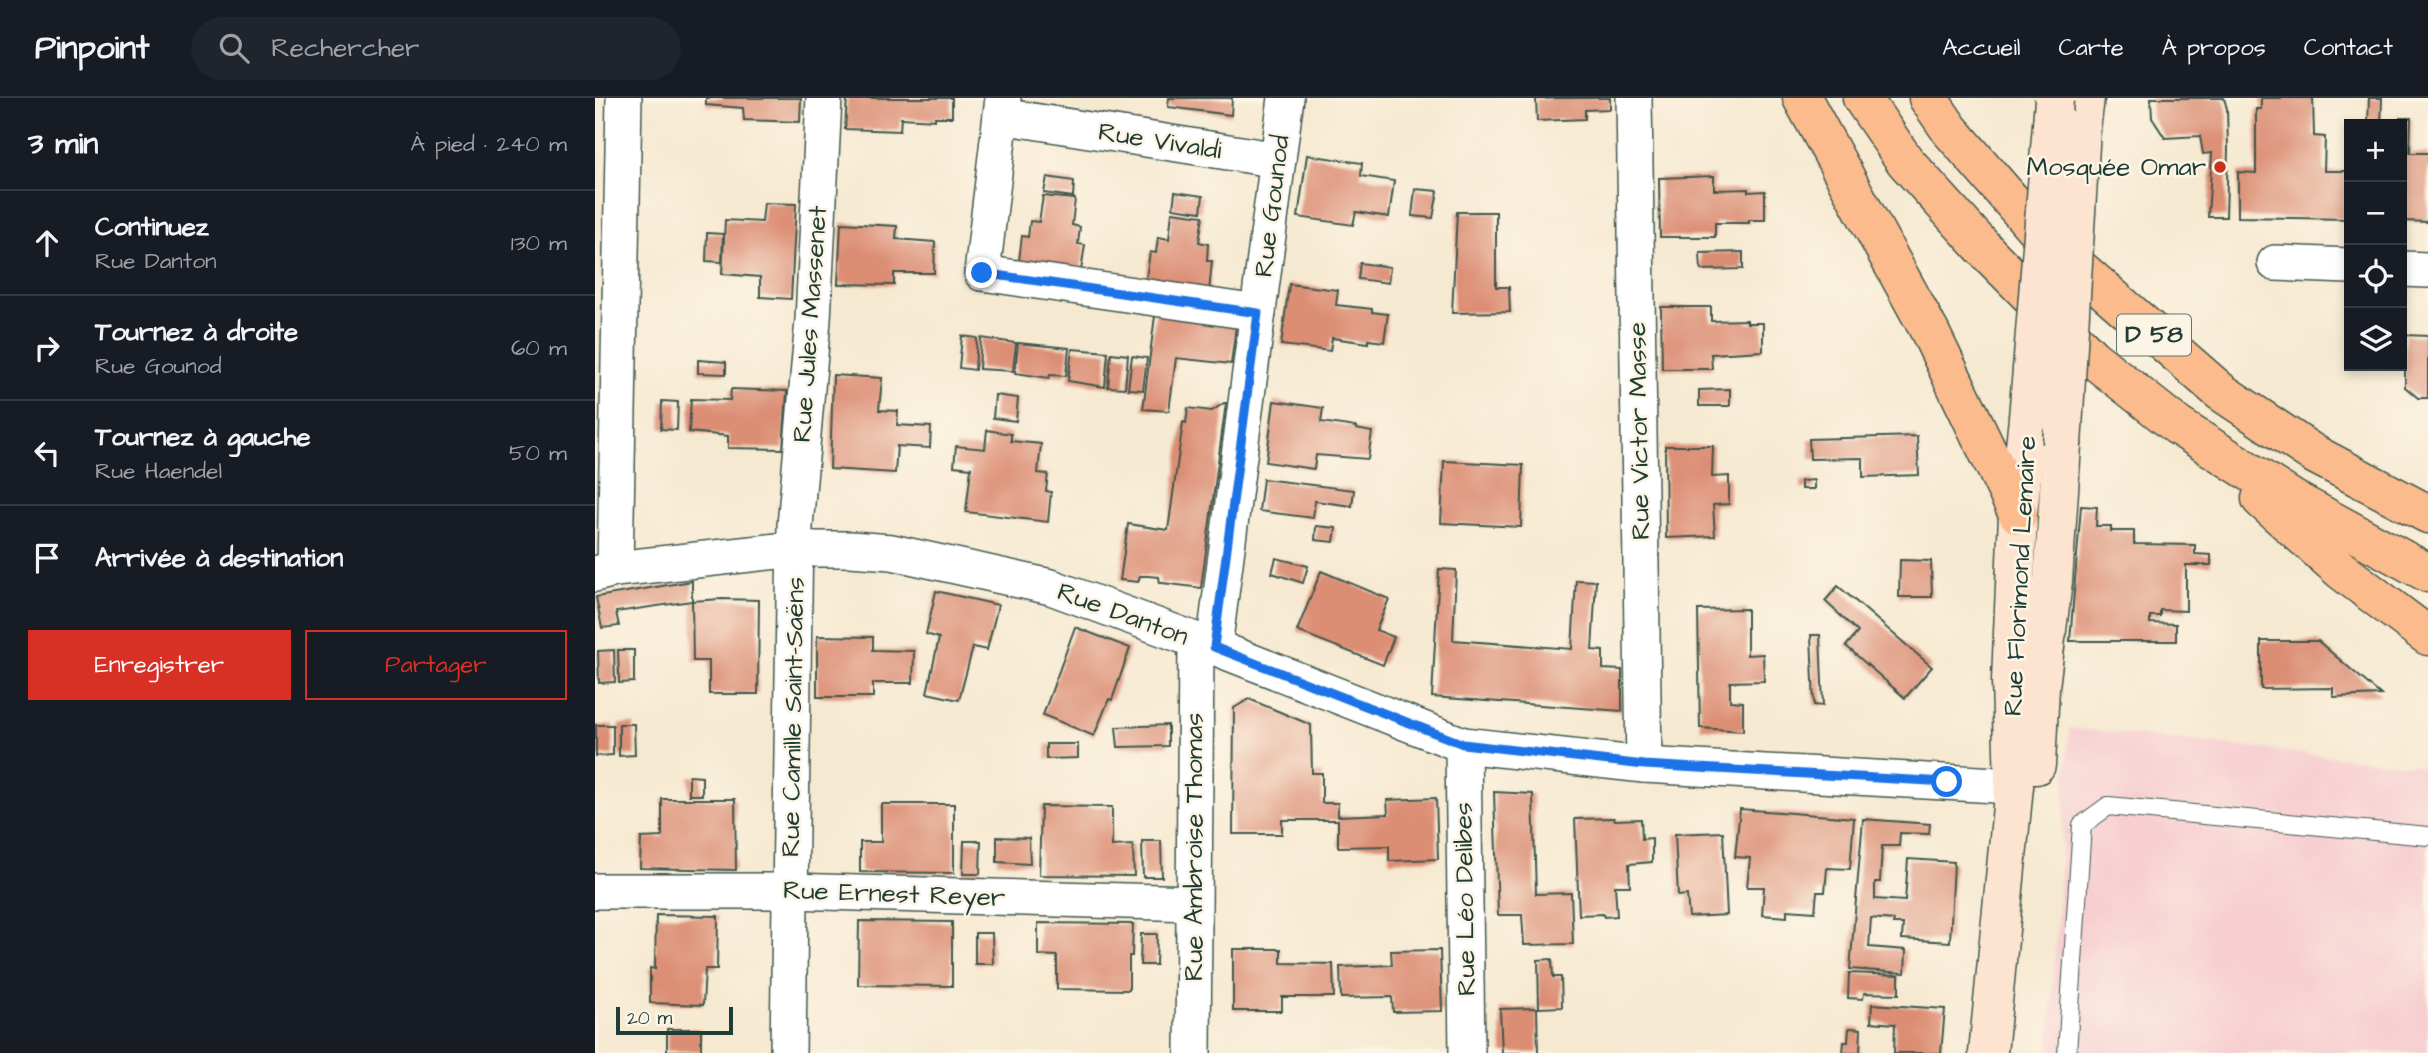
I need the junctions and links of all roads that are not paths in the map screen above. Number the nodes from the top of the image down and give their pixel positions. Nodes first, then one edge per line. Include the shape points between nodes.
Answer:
1 (624, 98) edge
2 (824, 98) edge
3 (1286, 98) edge
4 (1634, 98) edge
5 (1802, 98) edge
6 (1862, 98) edge
7 (1928, 98) edge
8 (2069, 106) edge
9 (1002, 107) edge
10 (1278, 160) junction
11 (2275, 263) dead end
12 (2344, 266) edge
13 (2407, 269) edge
14 (2428, 270) edge
15 (1258, 313) junction
16 (2178, 426) junction
17 (2018, 514) junction
18 (2428, 514) edge
19 (795, 550) junction
20 (605, 571) edge
21 (2428, 573) edge
22 (2428, 636) edge
23 (1205, 644) junction
24 (1463, 744) junction
25 (1644, 765) junction
26 (2014, 786) junction
27 (2428, 836) edge
28 (595, 891) edge
29 (790, 891) junction
30 (1193, 903) junction
31 (788, 1053) edge
32 (1193, 1053) edge
33 (1467, 1053) edge
34 (1988, 1053) edge
35 (2011, 1053) edge
36 (2067, 1053) edge

1 - 20 street
2 - 19 street, Rue Jules Massenet
3 - 10 street, Rue Gounod
4 - 25 street, Rue Victor Masse
5 - 17 highway via 1930,332
6 - 16 highway, D 58 via 1905,161 1989,254 2092,358
7 - 18 highway, D 58 via 1949,130 2041,235 2221,392 2314,454
8 - 17 main road, Rue Florimond Lemaire, bridge
8 - 35 main road, Rue Florimond Lemaire, bridge via 2053,581 2040,687
9 - 10 street, Rue Vivaldi
9 - 15 street via 982,273
10 - 15 street, Rue Gounod
11 - 12 street
13 - 14 street
15 - 23 street, Rue Gounod
16 - 21 highway, D 58 via 2294,500
16 - 22 highway via 2342,571
17 - 26 main road, Rue Florimond Lemaire via 2011,680
19 - 20 street, Rue Danton
19 - 23 street, Rue Danton via 893,552 1051,587
19 - 29 street, Rue Camille Saint-Saëns
23 - 24 street, Rue Danton
23 - 30 street, Rue Ambroise Thomas
24 - 25 street, Rue Danton
24 - 33 street, Rue Léo Delibes
25 - 26 street, Rue Danton
26 - 34 main road, Rue Florimond Lemaire
27 - 36 lane via 2108,806 2082,825
28 - 29 street, Rue Ernest Reyer
29 - 30 street, Rue Ernest Reyer
29 - 31 street, Rue Camille Saint-Saëns
30 - 32 street, Rue Ambroise Thomas

